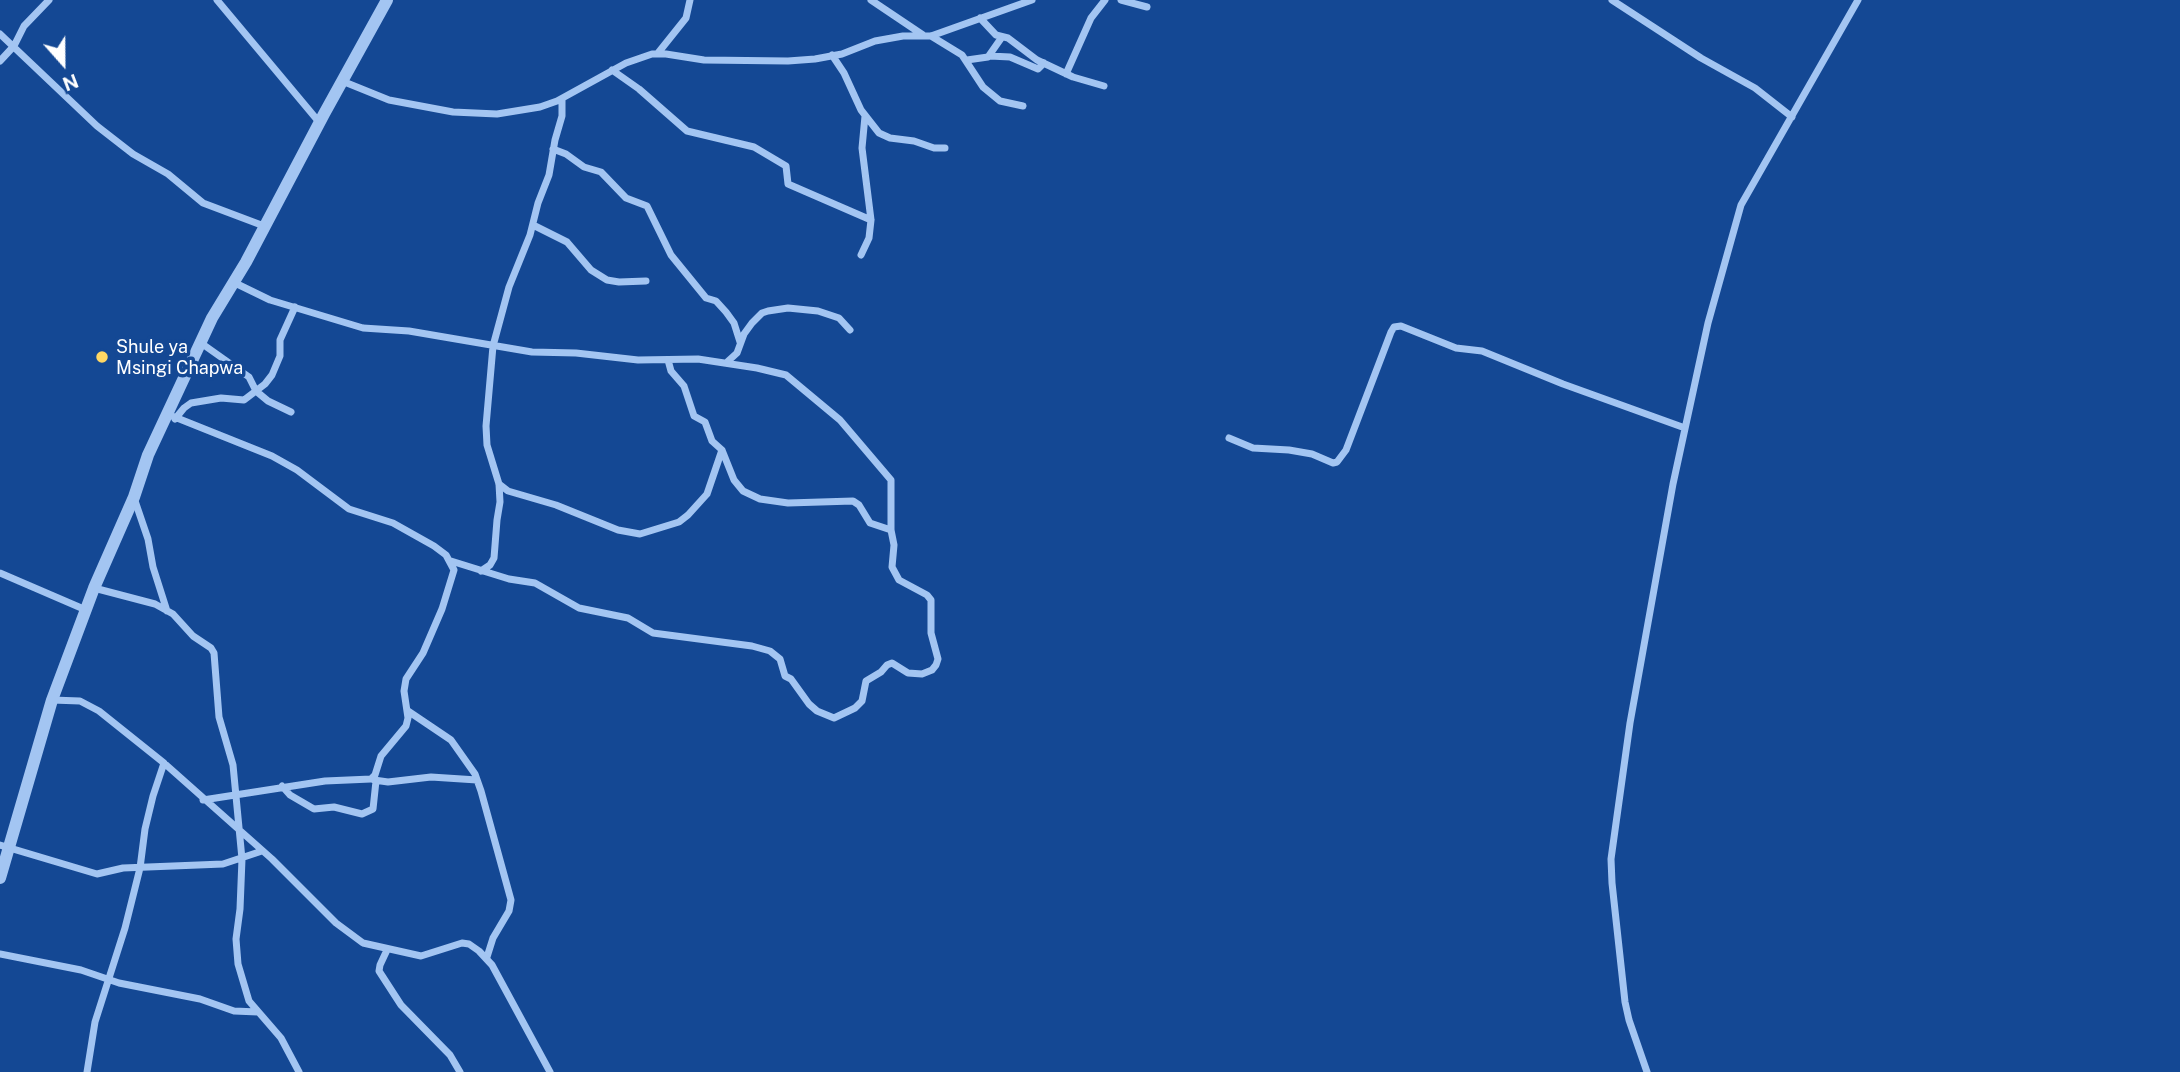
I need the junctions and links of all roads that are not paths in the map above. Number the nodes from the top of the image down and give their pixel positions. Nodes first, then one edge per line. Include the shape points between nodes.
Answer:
1 (49, 0) edge
2 (218, 0) edge
3 (387, 0) edge
4 (690, 0) edge
5 (871, 0) edge
6 (1032, 0) edge
7 (1105, 0) edge
8 (1121, 0) edge
9 (1612, 0) edge
10 (1858, 0) edge
11 (1147, 7) dead end
12 (979, 18) junction
13 (0, 34) edge
14 (928, 36) junction
15 (1002, 37) junction
16 (14, 46) junction
17 (657, 53) junction
18 (832, 55) junction
19 (990, 56) junction
20 (967, 60) junction
21 (0, 61) edge
22 (1044, 64) junction
23 (612, 70) junction
24 (1066, 74) junction
25 (342, 81) junction
26 (1104, 86) dead end
27 (562, 100) junction
28 (1023, 106) dead end
29 (865, 116) junction
30 (1792, 117) junction
31 (319, 122) junction
32 (945, 148) dead end
33 (553, 149) junction
34 (871, 220) junction
35 (533, 225) junction
36 (264, 226) junction
37 (861, 255) dead end
38 (646, 281) dead end
39 (233, 282) junction
40 (295, 307) junction
41 (850, 330) dead end
42 (740, 342) junction
43 (201, 343) junction
44 (493, 345) junction
45 (668, 360) junction
46 (726, 363) junction
47 (256, 391) junction
48 (290, 412) dead end
49 (171, 416) junction
50 (1685, 428) junction
51 (1229, 438) dead end
52 (722, 450) junction
53 (499, 484) junction
54 (134, 497) junction
55 (891, 530) junction
56 (451, 561) junction
57 (481, 571) junction
58 (0, 573) edge
59 (94, 587) junction
60 (87, 610) junction
61 (167, 611) junction
62 (52, 700) junction
63 (408, 711) junction
64 (164, 763) junction
65 (374, 780) junction
66 (477, 780) junction
67 (282, 786) junction
68 (235, 795) junction
69 (203, 800) junction
70 (238, 830) junction
71 (4, 847) edge
72 (262, 851) junction
73 (242, 859) junction
74 (140, 868) junction
75 (0, 878) edge
76 (387, 950) junction
77 (0, 954) edge
78 (486, 957) junction
79 (107, 979) junction
80 (258, 1012) junction
81 (87, 1072) edge
82 (299, 1072) edge
83 (460, 1072) edge
84 (550, 1072) edge
85 (1647, 1072) edge

1 - 16 street via 24,26
2 - 31 street
3 - 25 street
4 - 17 street via 686,18
5 - 14 street
6 - 12 street
7 - 24 street via 1091,18
8 - 11 street
9 - 30 street via 1755,88
10 - 30 street
12 - 14 street
12 - 15 street
13 - 16 street
14 - 18 street via 875,41
14 - 20 street via 953,47
15 - 19 street
15 - 22 street
16 - 21 street
16 - 36 street via 133,154 203,202
17 - 18 street via 704,60 788,61
17 - 23 street
18 - 29 street
19 - 20 street
19 - 22 street via 1010,57 1038,69
20 - 28 street via 992,95
22 - 24 street
23 - 27 street
23 - 34 street via 687,131 762,151 786,166 788,184
24 - 26 street
25 - 27 street via 389,100 453,112 497,114
25 - 31 street
27 - 33 street
29 - 32 street via 884,137
29 - 34 street via 862,148
30 - 50 street via 1741,205
31 - 36 street
33 - 35 street
33 - 42 street via 601,172 626,198 647,206 671,255 706,298 726,312
34 - 37 street
35 - 38 street via 567,242 585,265 607,280
35 - 44 street
36 - 39 street
39 - 40 street
39 - 43 street
40 - 44 street via 363,328
40 - 47 street via 280,340 280,356 272,375
41 - 42 street via 835,316 788,308 762,313
42 - 46 street via 737,353
43 - 47 street via 249,377
43 - 49 street
44 - 45 street via 532,352
44 - 53 street via 486,426
45 - 46 street
45 - 52 street via 684,386 694,416 705,422 712,441
46 - 55 street via 786,375 840,420 891,480
47 - 48 street
47 - 49 street via 244,400 195,402
49 - 54 street via 148,456
49 - 56 street via 272,456 349,509 393,523
50 - 51 street via 1482,351 1456,348 1401,326 1391,332 1346,450 1337,462 1289,450 1253,448
50 - 85 street via 1630,723 1611,859 1625,1002
52 - 53 street via 707,494 688,515 640,534 508,491
52 - 55 street via 743,491 788,503 853,501 870,523
53 - 57 street via 496,553
54 - 59 street
54 - 61 street
55 - 57 street via 895,574 927,595 932,605 931,633 938,659 922,674 887,665 866,681 862,701 834,718 809,704 770,651 653,634 628,618 579,608 534,583
56 - 57 street
56 - 63 street via 454,575 442,609 406,679
58 - 60 street
59 - 60 street
59 - 61 street
60 - 62 street
61 - 68 street via 214,653 219,717 232,759
62 - 64 street via 90,704
62 - 71 street
63 - 65 street via 406,726 380,756
63 - 66 street via 451,740
64 - 69 street
64 - 74 street via 145,829
65 - 66 street
65 - 67 street
65 - 67 street via 373,809 362,814 334,807 314,809
66 - 78 street via 511,900
67 - 68 street
68 - 69 street
68 - 70 street
69 - 70 street
70 - 72 street
70 - 73 street
71 - 74 street via 97,874
71 - 75 street
72 - 73 street
72 - 76 street via 336,923 363,943
73 - 74 street
73 - 80 street via 235,948 244,989
74 - 79 street
76 - 78 street via 421,956 462,943
76 - 83 street via 379,971
77 - 79 street
78 - 84 street
79 - 80 street via 234,1011
79 - 81 street
80 - 82 street via 281,1038

